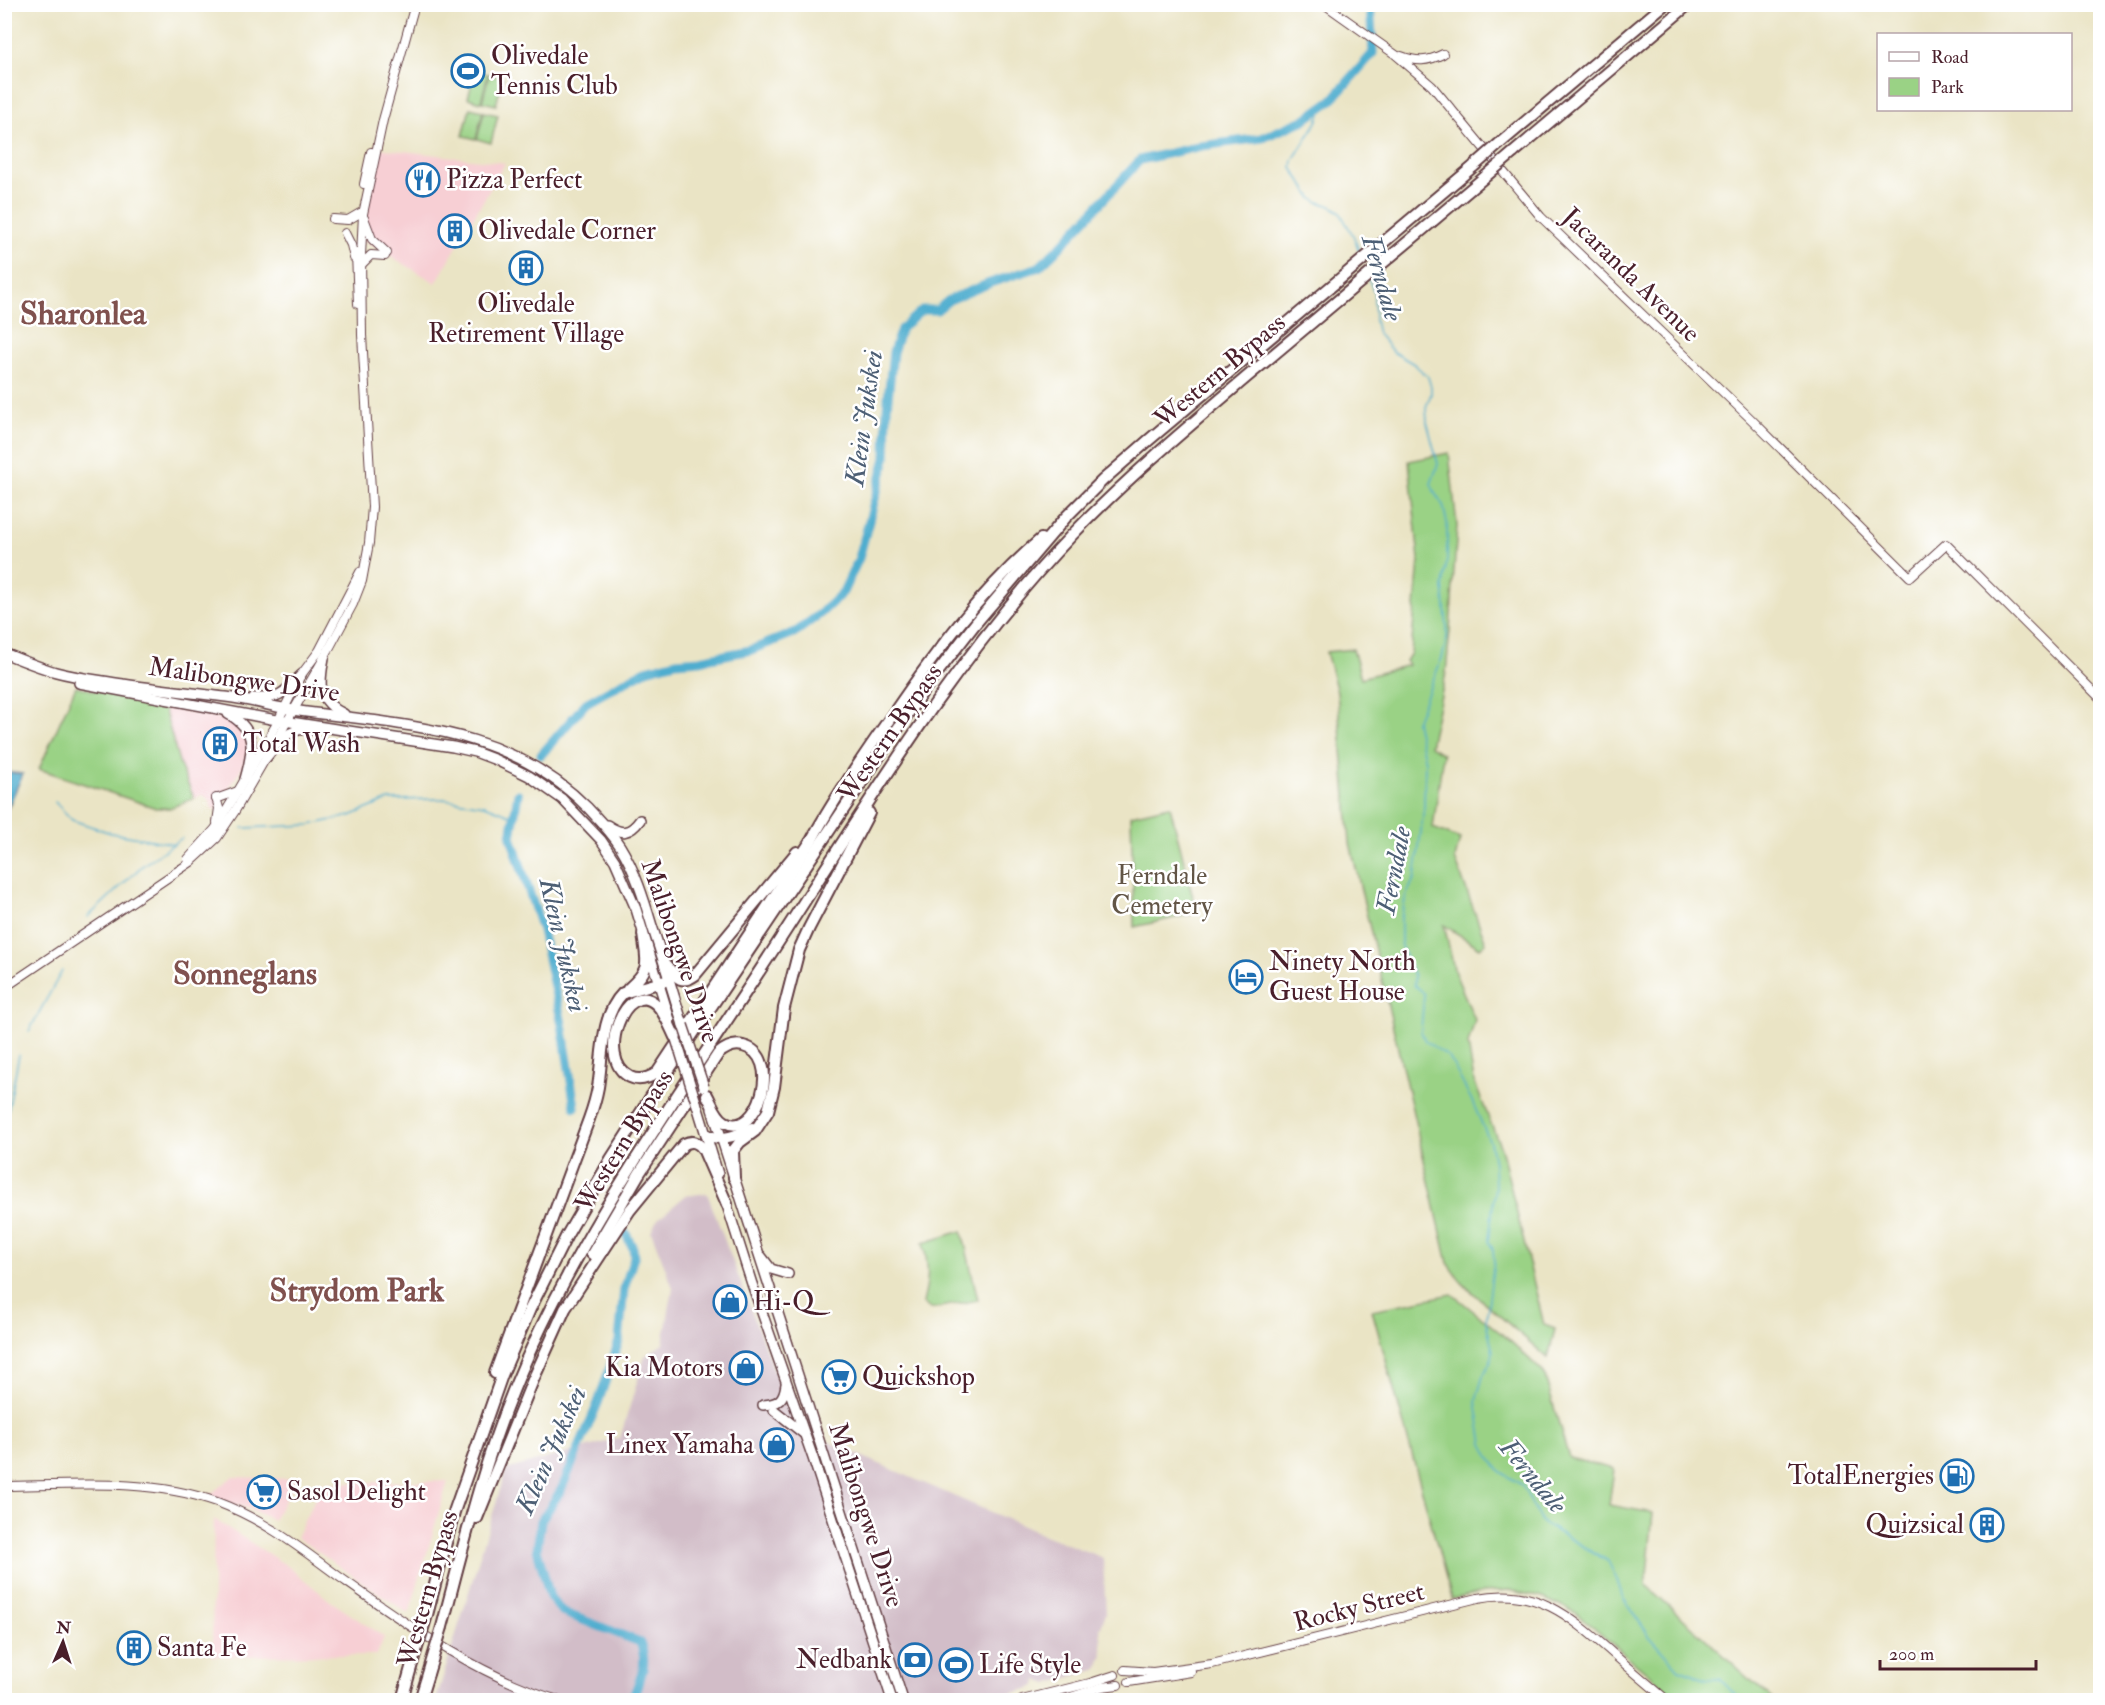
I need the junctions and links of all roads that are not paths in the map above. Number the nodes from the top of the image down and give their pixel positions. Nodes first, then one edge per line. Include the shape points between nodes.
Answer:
1 (413, 4) edge
2 (1324, 4) edge
3 (1665, 4) edge
4 (1689, 4) edge
5 (1443, 54) dead end
6 (1396, 55) junction
7 (375, 158) junction
8 (381, 170) dead end
9 (361, 213) junction
10 (333, 219) dead end
11 (345, 233) dead end
12 (358, 266) junction
13 (1066, 517) junction
14 (365, 562) junction
15 (4, 653) edge
16 (324, 658) junction
17 (4, 659) edge
18 (301, 675) junction
19 (228, 697) junction
20 (2100, 698) edge
21 (288, 709) junction
22 (219, 710) junction
23 (349, 717) junction
24 (283, 721) junction
25 (387, 736) junction
26 (266, 758) junction
27 (888, 775) junction
28 (245, 779) junction
29 (238, 791) junction
30 (596, 816) junction
31 (824, 817) junction
32 (640, 820) dead end
33 (215, 829) junction
34 (174, 873) junction
35 (643, 934) junction
36 (665, 964) junction
37 (664, 981) junction
38 (4, 988) edge
39 (623, 993) junction
40 (676, 1038) junction
41 (706, 1091) junction
42 (760, 1123) junction
43 (707, 1135) junction
44 (722, 1139) junction
45 (734, 1178) junction
46 (726, 1204) junction
47 (756, 1249) junction
48 (788, 1274) dead end
49 (565, 1310) junction
50 (786, 1383) junction
51 (763, 1405) dead end
52 (774, 1410) dead end
53 (805, 1435) junction
54 (4, 1486) edge
55 (454, 1512) junction
56 (459, 1560) junction
57 (1244, 1658) junction
58 (1125, 1670) junction
59 (1114, 1675) junction
60 (1129, 1682) junction
61 (1118, 1685) junction
62 (891, 1698) edge
63 (402, 1701) edge
64 (420, 1701) edge
65 (558, 1701) edge
66 (903, 1701) edge
67 (1022, 1701) edge
68 (1061, 1701) edge
69 (1667, 1701) edge

1 - 7 street
1 - 9 street via 372,147
2 - 6 street, Jacaranda Avenue
3 - 13 highway, Western Bypass, bridge via 1140,447
4 - 27 highway, Western Bypass, bridge via 1114,493 1018,595 934,706
5 - 6 street via 1421,62
6 - 20 street, Jacaranda Avenue via 1437,91 1541,218 1910,577 1946,544
7 - 8 street
7 - 9 street
9 - 10 street via 348,220
9 - 12 street
9 - 12 street via 372,239 386,254 371,255
11 - 12 street
12 - 14 street via 372,507
13 - 31 highway via 1025,553 945,641
13 - 55 highway, Western Bypass via 924,691 611,1159 530,1309 502,1375
14 - 16 street via 353,604
14 - 18 street via 319,651
15 - 19 main road, Malibongwe Drive via 83,678
16 - 21 street
16 - 23 main road via 320,679 324,696 332,707
17 - 22 main road, Malibongwe Drive via 76,682
18 - 19 main road via 274,698
18 - 21 street
19 - 21 main road, Malibongwe Drive
21 - 23 main road, Malibongwe Drive
21 - 24 street
22 - 24 main road, Malibongwe Drive
22 - 28 main road via 238,720 249,734 252,749
23 - 30 main road, Malibongwe Drive via 465,736 496,746 545,772
24 - 25 main road, Malibongwe Drive
24 - 26 street
24 - 28 street
25 - 26 main road via 297,729
25 - 35 main road, Malibongwe Drive via 475,752 529,776 562,799 611,854
26 - 34 street via 217,838
27 - 42 highway via 799,950 784,1008 770,1107
27 - 56 highway, Western Bypass via 664,1116 581,1251 513,1390 487,1461
28 - 29 street
29 - 33 street
29 - 33 street via 216,798 219,808
30 - 32 main road via 621,832 629,831
30 - 36 main road, Malibongwe Drive via 630,864
31 - 36 highway via 695,975 682,980
31 - 40 highway via 657,1073 636,1079 618,1066 614,1048 617,1029 625,1008 632,1002 655,1003
33 - 34 street
34 - 38 street
35 - 37 main road, Malibongwe Drive
35 - 39 highway via 646,971
36 - 37 main road, Malibongwe Drive
37 - 39 highway
37 - 40 main road, Malibongwe Drive
37 - 41 main road, Malibongwe Drive, bridge
39 - 55 highway via 607,1023 592,1110 494,1377
40 - 43 main road, Malibongwe Drive, bridge
41 - 44 main road, Malibongwe Drive
41 - 49 highway via 726,1122 737,1124 750,1118 763,1086 761,1059 748,1047 738,1045 718,1054 617,1210
42 - 44 highway
42 - 45 highway via 733,1151
43 - 44 highway
43 - 46 main road, Malibongwe Drive
44 - 45 main road, Malibongwe Drive
45 - 47 main road, Malibongwe Drive
46 - 49 highway via 703,1149 697,1143 684,1144 630,1210
46 - 50 main road, Malibongwe Drive
47 - 48 main road via 771,1269
47 - 66 main road, Malibongwe Drive
49 - 56 highway
50 - 51 main road via 779,1402
50 - 53 main road, Malibongwe Drive
52 - 53 main road
53 - 62 main road, Malibongwe Drive
54 - 65 street via 147,1487 196,1496 239,1512 286,1537 462,1659 516,1686
55 - 63 highway, Western Bypass, bridge
56 - 64 highway, Western Bypass, bridge
57 - 58 street, Rocky Street via 1154,1672
57 - 60 street, Rocky Street via 1183,1674
57 - 69 street, Rocky Street via 1484,1597 1520,1597 1537,1600 1578,1623
58 - 59 street
58 - 60 street via 1130,1675
59 - 61 street
59 - 67 street
60 - 61 street
61 - 68 street

